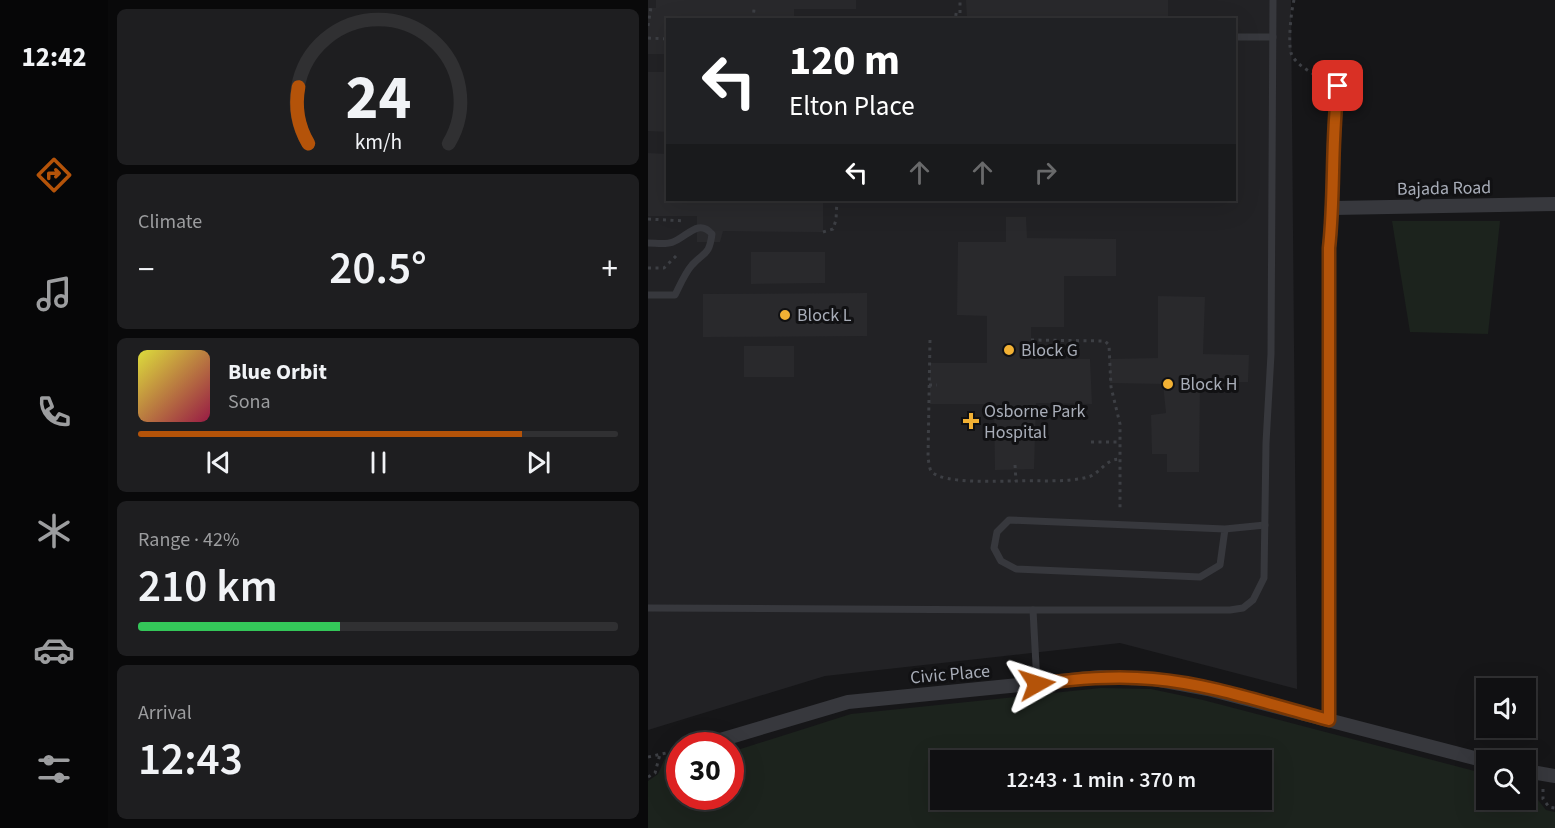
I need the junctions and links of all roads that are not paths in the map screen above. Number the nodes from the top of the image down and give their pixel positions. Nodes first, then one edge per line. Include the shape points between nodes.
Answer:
1 (1273, 0) edge
2 (1236, 37) edge
3 (1273, 38) junction
4 (1338, 86) road end
5 (1555, 204) edge
6 (1334, 208) junction
7 (648, 243) edge
8 (648, 295) edge
9 (1265, 525) junction
10 (1225, 529) junction
11 (648, 608) edge
12 (1034, 610) junction
13 (1037, 684) junction
14 (1329, 720) junction
15 (744, 733) edge
16 (1476, 758) edge
17 (1536, 773) edge
18 (1555, 776) edge

1 - 3 lane
2 - 3 lane
3 - 9 lane
4 - 6 street via 1333,126
5 - 6 street, Bajada Road
6 - 14 street via 1329,248
7 - 8 lane via 676,242 689,231 701,228 712,234 708,253 690,268 675,295
9 - 10 lane
9 - 12 lane via 1264,578 1253,600 1243,608
10 - 10 lane via 1010,520 997,532 994,548 1001,561 1016,568 1200,578 1220,565
11 - 12 lane
12 - 13 lane
13 - 14 street, Civic Place via 1100,677 1154,679
13 - 15 street, Civic Place via 848,702
14 - 16 street, Civic Place
17 - 18 street

